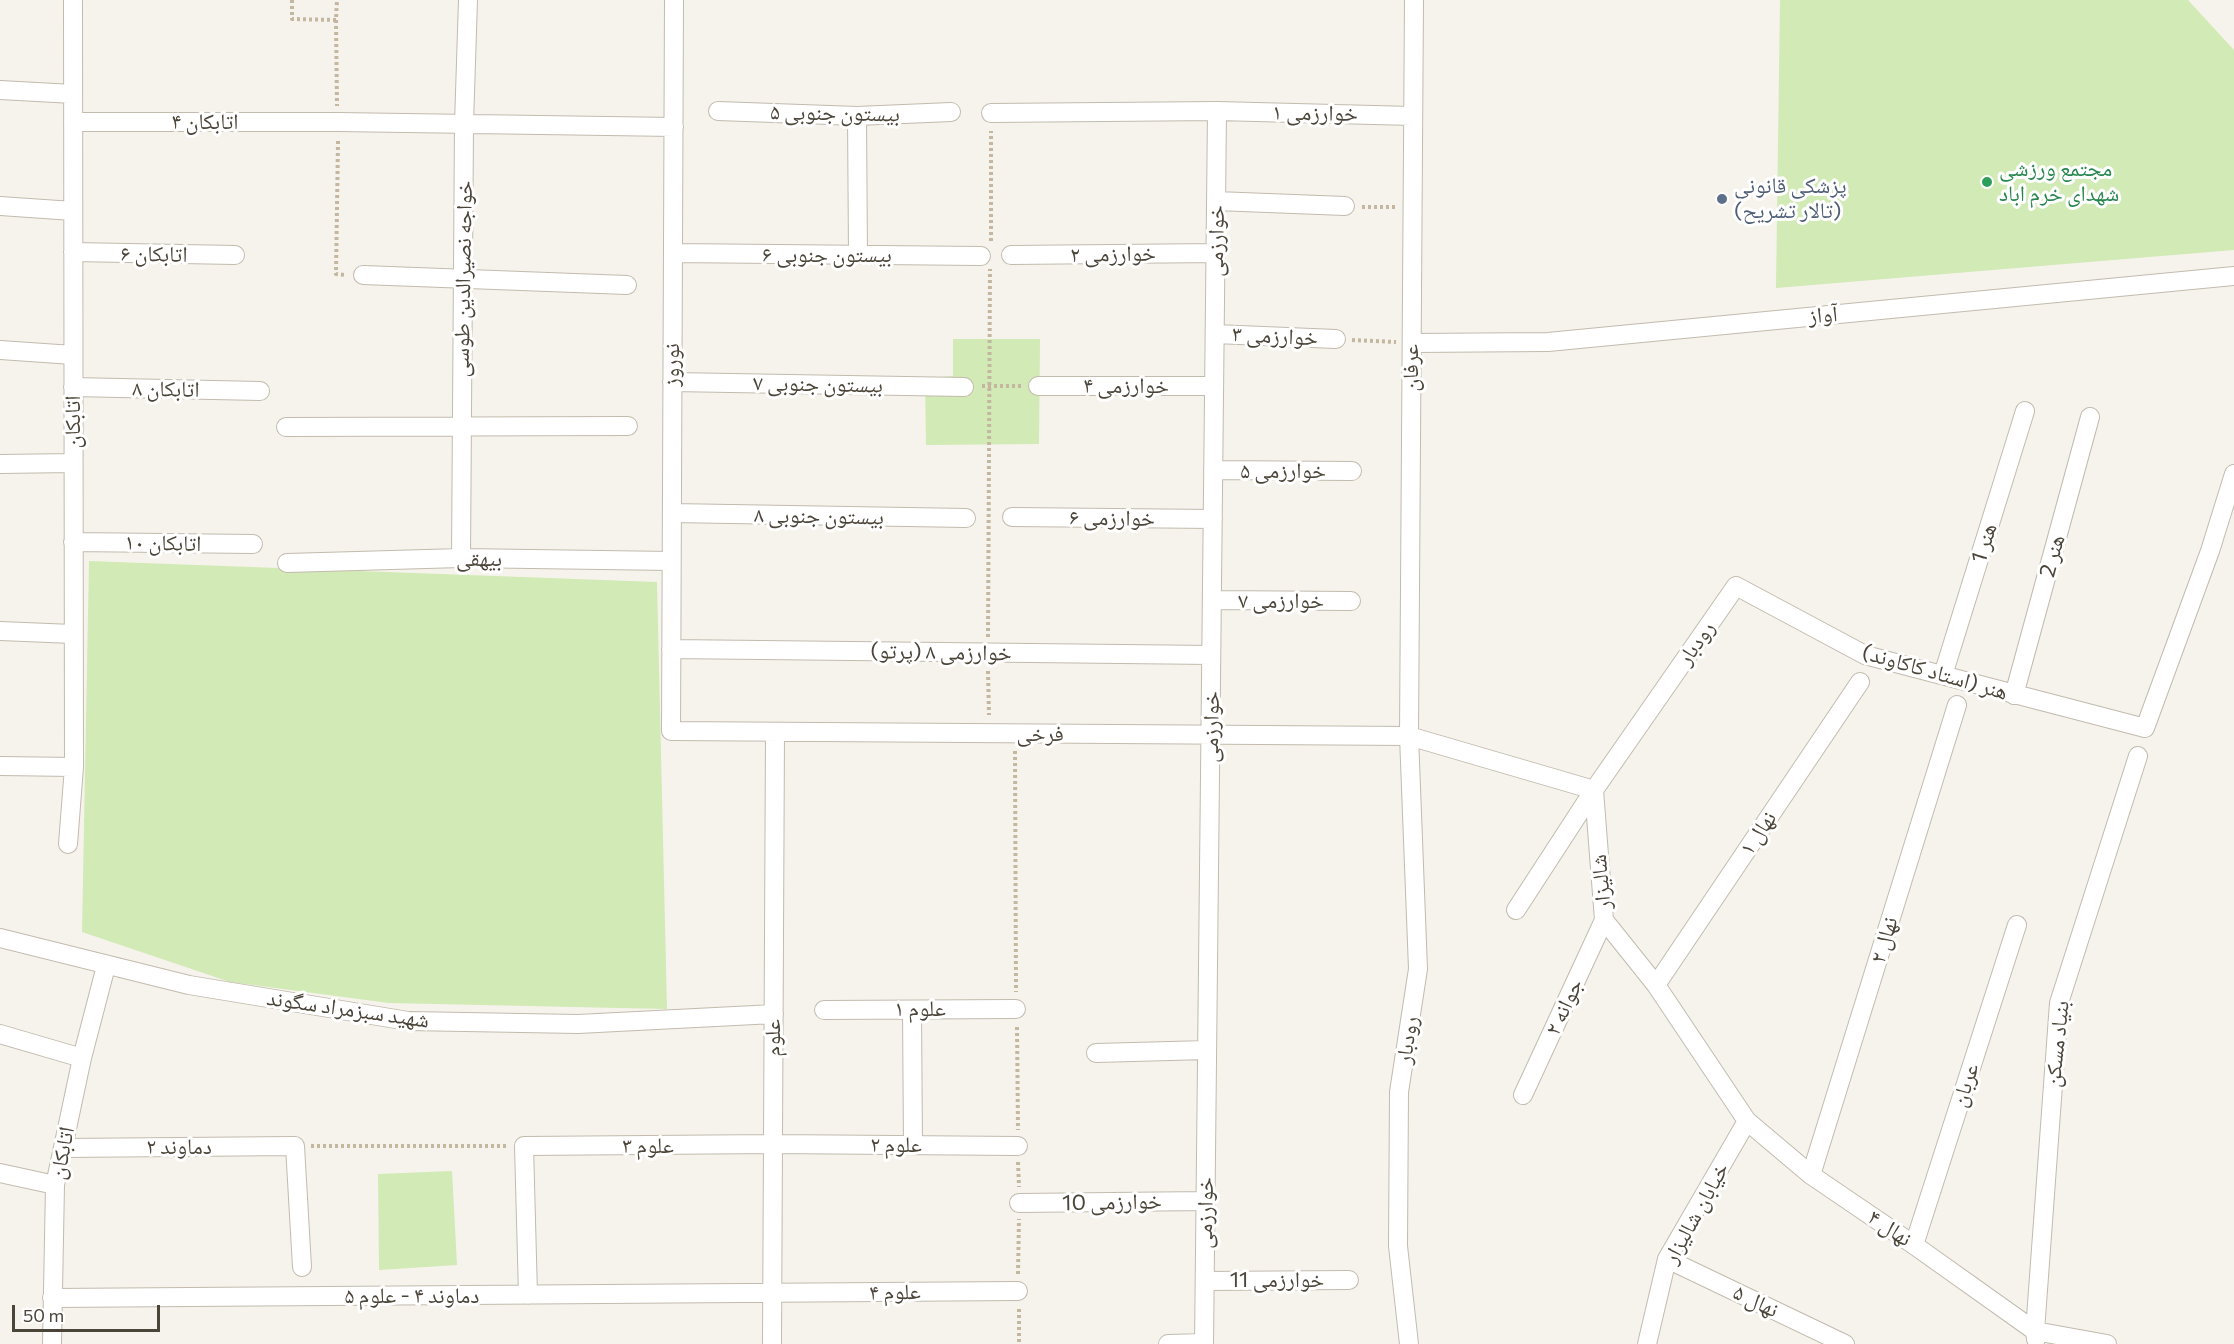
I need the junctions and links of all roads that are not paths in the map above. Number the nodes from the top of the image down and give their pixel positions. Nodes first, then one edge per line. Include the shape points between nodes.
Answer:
1 (73, 0) edge
2 (468, 0) edge
3 (674, 0) edge
4 (1414, 0) edge
5 (0, 90) edge
6 (73, 94) junction
7 (718, 111) dead end
8 (1217, 111) junction
9 (951, 112) dead end
10 (991, 113) road end
11 (857, 116) junction
12 (1413, 116) junction
13 (73, 122) junction
14 (464, 124) junction
15 (674, 127) junction
16 (1216, 201) junction
17 (0, 206) edge
18 (1345, 206) road end
19 (73, 211) junction
20 (73, 252) junction
21 (673, 253) junction
22 (1216, 253) junction
23 (235, 255) dead end
24 (858, 255) junction
25 (1011, 255) dead end
26 (988, 256) road end
27 (363, 275) road end
28 (2234, 276) edge
29 (463, 280) junction
30 (627, 285) dead end
31 (1215, 334) junction
32 (1336, 339) road end
33 (1412, 343) junction
34 (0, 350) edge
35 (73, 355) junction
36 (672, 382) junction
37 (1038, 386) road end
38 (1214, 386) junction
39 (73, 387) junction
40 (964, 387) road end
41 (260, 391) dead end
42 (2025, 411) dead end
43 (2090, 417) dead end
44 (462, 425) junction
45 (628, 426) dead end
46 (286, 427) dead end
47 (73, 463) junction
48 (0, 464) edge
49 (1213, 470) junction
50 (1352, 471) dead end
51 (2234, 474) edge
52 (672, 513) junction
53 (966, 518) road end
54 (1012, 518) dead end
55 (1213, 519) junction
56 (73, 542) junction
57 (253, 544) dead end
58 (460, 558) junction
59 (671, 561) junction
60 (287, 562) dead end
61 (1736, 586) joint
62 (1212, 600) junction
63 (1351, 601) dead end
64 (0, 631) edge
65 (73, 634) junction
66 (671, 649) junction
67 (1211, 655) junction
68 (1943, 675) junction
69 (1860, 682) dead end
70 (2014, 694) junction
71 (1957, 705) dead end
72 (670, 731) joint
73 (775, 732) junction
74 (1210, 735) junction
75 (1408, 736) junction
76 (2138, 756) dead end
77 (0, 766) edge
78 (74, 766) junction
79 (1594, 790) junction
80 (68, 844) dead end
81 (1516, 910) dead end
82 (1604, 920) junction
83 (2017, 925) dead end
84 (0, 938) edge
85 (106, 966) junction
86 (1656, 985) junction
87 (1016, 1009) road end
88 (824, 1010) dead end
89 (912, 1010) junction
90 (774, 1014) junction
91 (0, 1034) edge
92 (1207, 1050) junction
93 (1096, 1053) dead end
94 (82, 1058) junction
95 (1523, 1095) dead end
96 (1747, 1121) junction
97 (773, 1144) junction
98 (913, 1145) junction
99 (1018, 1146) road end
100 (63, 1148) junction
101 (0, 1173) edge
102 (1811, 1175) junction
103 (55, 1185) junction
104 (1205, 1201) junction
105 (1019, 1203) road end
106 (1914, 1245) junction
107 (1668, 1259) junction
108 (302, 1267) dead end
109 (1349, 1280) dead end
110 (1204, 1281) junction
111 (1018, 1290) road end
112 (772, 1294) junction
113 (528, 1295) junction
114 (52, 1298) junction
115 (2036, 1338) edge
116 (52, 1344) edge
117 (772, 1344) edge
118 (1168, 1344) edge
119 (1204, 1344) edge
120 (1409, 1344) edge
121 (1647, 1344) edge
122 (1845, 1344) edge
123 (2107, 1344) edge

1 - 6 street, اتابکان
2 - 14 street, خواجه نصیرالدین طوسی
3 - 15 street, نوروز
4 - 12 street, عرفان
5 - 6 street
6 - 13 street, اتابکان
7 - 11 street, بیستون جنوبی ۵
8 - 10 street, خوارزمی ۱
8 - 12 street, خوارزمی ۱
8 - 16 street, خوارزمی
9 - 11 street, بیستون جنوبی ۵
11 - 24 street
12 - 33 street, عرفان
13 - 14 street, اتابکان ۴
13 - 19 street, اتابکان
14 - 15 street, اتابکان ۴
14 - 29 street, خواجه نصیرالدین طوسی
15 - 21 street, نوروز
16 - 18 street
16 - 22 street, خوارزمی
17 - 19 street
19 - 20 street, اتابکان
20 - 23 street, اتابکان ۶
20 - 35 street, اتابکان
21 - 24 street, بیستون جنوبی ۶
21 - 36 street, نوروز
22 - 25 street, خوارزمی ۲
22 - 31 street, خوارزمی
24 - 26 street, بیستون جنوبی ۶
27 - 29 street
28 - 33 street, آواز via 1548,342
29 - 30 street
29 - 44 street, خواجه نصیرالدین طوسی
31 - 32 street, خوارزمی ۳
31 - 38 street, خوارزمی
33 - 75 street, عرفان
34 - 35 street
35 - 39 street, اتابکان
36 - 40 street, بیستون جنوبی ۷
36 - 52 street, نوروز
37 - 38 street, خوارزمی ۴
38 - 49 street, خوارزمی
39 - 41 street, اتابکان ۸
39 - 47 street, اتابکان
42 - 68 street, هنر 1
43 - 70 street, هنر 2
44 - 45 street
44 - 46 street
44 - 58 street, خواجه نصیرالدین طوسی
47 - 48 street
47 - 56 street, اتابکان
49 - 50 street, خوارزمی ۵
49 - 55 street, خوارزمی
51 - 70 street, هنر (استاد کاکاوند) via 2145,728
52 - 53 street, بیستون جنوبی ۸
52 - 59 street, نوروز
54 - 55 street, خوارزمی ۶
55 - 62 street, خوارزمی
56 - 57 street, اتابکان ۱۰
56 - 65 street, اتابکان
58 - 59 street, بیهقی
58 - 60 street, بیهقی
59 - 66 street, نوروز
61 - 68 street, هنر (استاد کاکاوند) via 1864,655
61 - 79 street, رودبار
62 - 63 street, خوارزمی ۷
62 - 67 street, خوارزمی
64 - 65 street
65 - 78 street, اتابکان
66 - 67 street, خوارزمی ۸ (پرتو)
66 - 72 street, نوروز
67 - 74 street, خوارزمی
68 - 70 street, هنر (استاد کاکاوند)
69 - 86 street, نهال ۱
71 - 102 street, نهال ۲
72 - 73 street, فرخی
73 - 74 street, فرخی
73 - 90 street, علوم
74 - 75 street, فرخی
74 - 92 street, خوارزمی
75 - 79 street
75 - 120 street, رودبار via 1418,969 1399,1092 1398,1246
76 - 115 street, بنیاد مسکن via 2059,1003
77 - 78 street
78 - 80 street, اتابکان
79 - 81 street, رودبار
79 - 82 street, شالیزار
82 - 86 street, شالیزار
82 - 95 street, جوانه ۲
83 - 106 street, عربان
84 - 85 street, شهید سبزمراد سگوند
85 - 90 street, شهید سبزمراد سگوند via 189,985 408,1021 578,1024
85 - 94 street, اتابکان
86 - 96 street, شالیزار
87 - 89 street, علوم ۱
88 - 89 street, علوم ۱
89 - 98 street
90 - 97 street, علوم
91 - 94 street
92 - 93 street
92 - 104 street, خوارزمی
94 - 100 street, اتابکان
96 - 102 street, نهال ۴
96 - 107 street, خیابان شالیزار
97 - 98 street, علوم ۲
97 - 112 street, علوم
97 - 113 street, علوم ۳ via 524,1146
98 - 99 street, علوم ۲
100 - 103 street, اتابکان
100 - 108 street, دماوند ۲ via 295,1146
101 - 103 street
102 - 106 street, نهال ۴
103 - 114 street, اتابکان
104 - 105 street, خوارزمی 10
104 - 110 street, خوارزمی
106 - 115 street, نهال ۴
107 - 121 street, خیابان شالیزار
107 - 122 street, نهال ۵
109 - 110 street, خوارزمی 11
110 - 119 street, خوارزمی
111 - 112 street, علوم ۴
112 - 113 street, دماوند ۴ - علوم ۵
112 - 117 street, علوم
113 - 114 street, دماوند ۴ - علوم ۵
114 - 116 street, اتابکان
115 - 123 street
118 - 119 street

